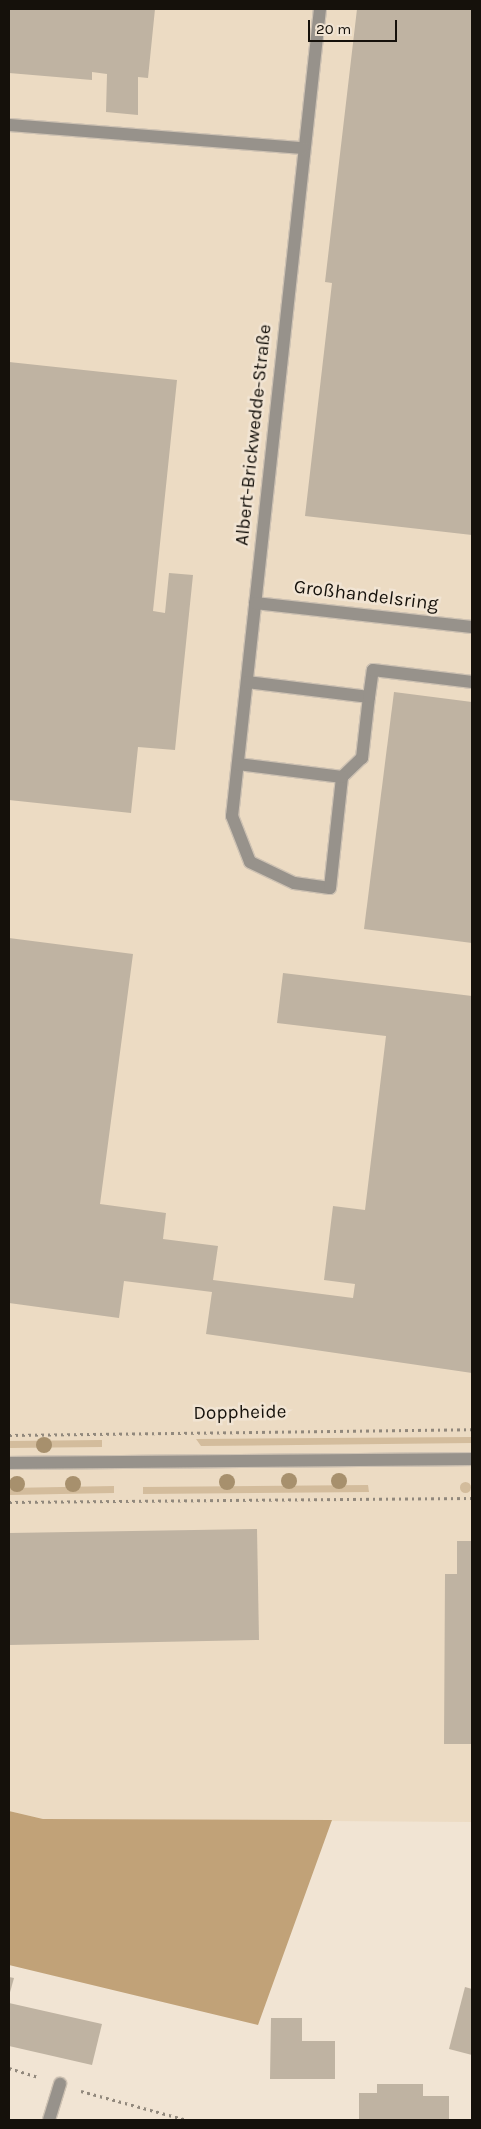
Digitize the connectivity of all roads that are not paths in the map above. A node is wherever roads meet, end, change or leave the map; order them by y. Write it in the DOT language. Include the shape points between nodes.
graph roads {
  1 [pos="320,9"];
  2 [pos="9,125"];
  3 [pos="303,148"];
  4 [pos="255,603"];
  5 [pos="472,627"];
  6 [pos="247,682"];
  7 [pos="472,682"];
  8 [pos="369,697"];
  9 [pos="238,764"];
  10 [pos="342,776"];
  11 [pos="472,1459"];
  12 [pos="9,1463"];
  13 [pos="60,2084"];
  14 [pos="49,2120"];
  1 -- 3 [label="street, Albert-Brickwedde-Straße"];
  2 -- 3 [label="street"];
  3 -- 4 [label="street, Albert-Brickwedde-Straße"];
  4 -- 5 [label="street, Großhandelsring"];
  4 -- 6 [label="street, Albert-Brickwedde-Straße"];
  6 -- 8 [label="street"];
  6 -- 9 [label="street, Albert-Brickwedde-Straße"];
  7 -- 8 [label="street" via="373,670"];
  8 -- 10 [label="street" via="362,758"];
  9 -- 10 [label="street"];
  9 -- 10 [label="street, Albert-Brickwedde-Straße" via="232,816 250,862 294,883 330,888"];
  11 -- 12 [label="street"];
  13 -- 14 [label="street"];
}
